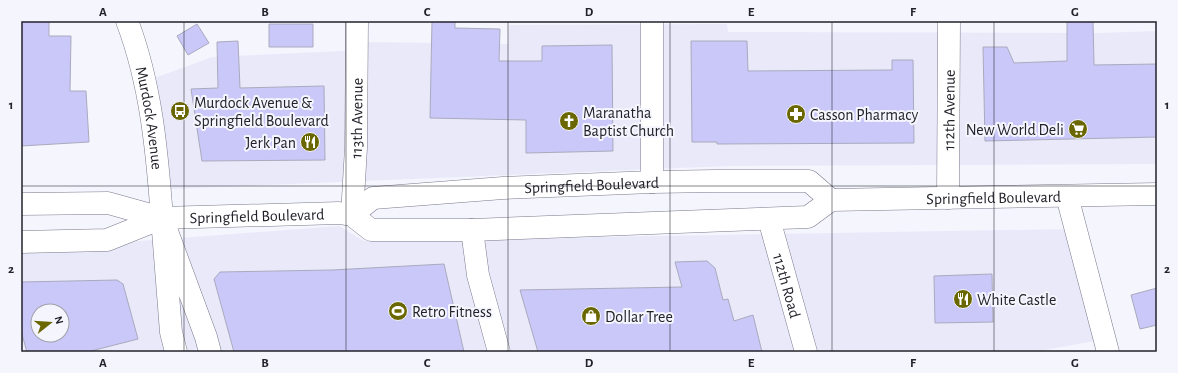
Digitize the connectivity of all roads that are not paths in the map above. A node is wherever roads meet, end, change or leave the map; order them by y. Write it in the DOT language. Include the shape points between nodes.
graph roads {
  1 [pos="127,21"];
  2 [pos="357,21"];
  3 [pos="652,21"];
  4 [pos="949,21"];
  5 [pos="652,182"];
  6 [pos="1157,194"];
  7 [pos="1067,196"];
  8 [pos="948,198"];
  9 [pos="831,200"];
  10 [pos="21,204"];
  11 [pos="352,215"];
  12 [pos="162,218"];
  13 [pos="770,219"];
  14 [pos="472,230"];
  15 [pos="21,242"];
  16 [pos="176,352"];
  17 [pos="210,352"];
  18 [pos="499,352"];
  19 [pos="806,352"];
  20 [pos="1108,352"];
  1 -- 12 [label="main road, Murdock Avenue" via="144,76 153,123"];
  2 -- 11 [label="main road, 113th Avenue" via="356,148"];
  3 -- 5 [label="main road"];
  4 -- 8 [label="main road, 112th Avenue"];
  5 -- 9 [label="main road, Springfield Boulevard" via="809,182"];
  5 -- 11 [label="main road, Springfield Boulevard" via="503,188 374,198"];
  6 -- 7 [label="main road, Springfield Boulevard"];
  7 -- 8 [label="main road, Springfield Boulevard"];
  7 -- 20 [label="main road"];
  8 -- 9 [label="main road, Springfield Boulevard"];
  9 -- 13 [label="main road" via="808,217"];
  10 -- 12 [label="main road, Springfield Boulevard" via="108,202"];
  11 -- 12 [label="main road, Springfield Boulevard" via="339,213"];
  11 -- 14 [label="main road" via="371,230"];
  12 -- 15 [label="main road, Springfield Boulevard" via="107,240"];
  12 -- 16 [label="main road, Murdock Avenue" via="171,332"];
  12 -- 17 [label="main road, Murdock Avenue"];
  13 -- 14 [label="main road"];
  13 -- 19 [label="main road, 112th Road"];
  14 -- 18 [label="main road" via="478,275"];
}
